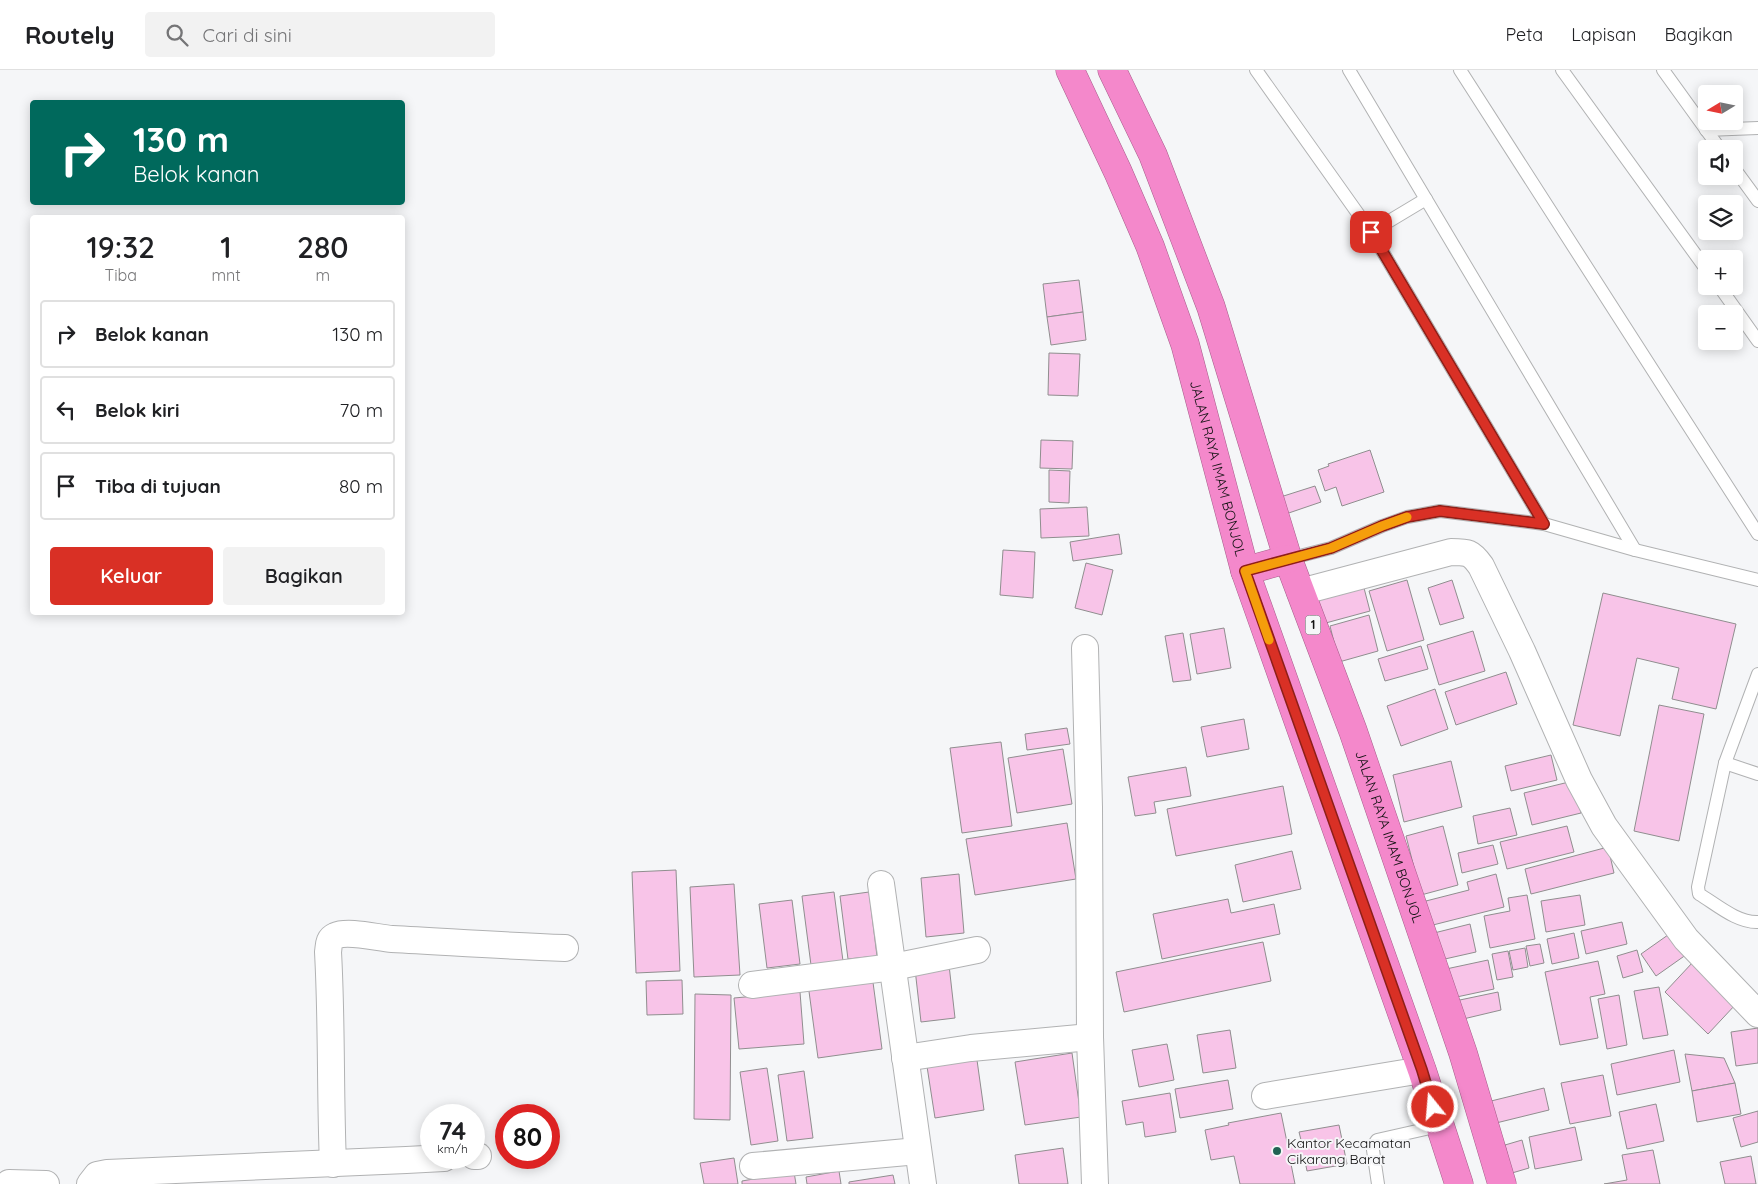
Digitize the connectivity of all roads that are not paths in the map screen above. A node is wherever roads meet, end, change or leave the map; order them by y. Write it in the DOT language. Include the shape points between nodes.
graph roads {
  1 [pos="1070,70"];
  2 [pos="1112,70"];
  3 [pos="1256,70"];
  4 [pos="1349,70"];
  5 [pos="1460,70"];
  6 [pos="1562,70"];
  7 [pos="1663,70"];
  8 [pos="1698,119"];
  9 [pos="1758,128"];
  10 [pos="1743,129"];
  11 [pos="1706,130"];
  12 [pos="1713,140"];
  13 [pos="1743,180"];
  14 [pos="1426,199"];
  15 [pos="1758,201"];
  16 [pos="1371,232"];
  17 [pos="1698,258"];
  18 [pos="1725,295"];
  19 [pos="1758,341"];
  20 [pos="1544,524"];
  21 [pos="1758,534"];
  22 [pos="1635,550"];
  23 [pos="1288,559"];
  24 [pos="1245,571"];
  25 [pos="1758,580"];
  26 [pos="1300,592"];
  27 [pos="1086,648"];
  28 [pos="1758,674"];
  29 [pos="1725,763"];
  30 [pos="1758,774"];
  31 [pos="881,884"];
  32 [pos="1758,922"];
  33 [pos="565,948"];
  34 [pos="978,950"];
  35 [pos="893,967"];
  36 [pos="752,985"];
  37 [pos="1758,1014"];
  38 [pos="1090,1037"];
  39 [pos="905,1058"];
  40 [pos="1422,1070"];
  41 [pos="1264,1096"];
  42 [pos="1439,1126"];
  43 [pos="918,1151"];
  44 [pos="420,1159"];
  45 [pos="333,1164"];
  46 [pos="753,1166"];
  47 [pos="187,1176"];
  48 [pos="9,1183"];
  49 [pos="46,1184"];
  50 [pos="90,1184"];
  51 [pos="923,1184"];
  52 [pos="1094,1184"];
  53 [pos="1378,1184"];
  54 [pos="1459,1184"];
  55 [pos="1502,1184"];
  1 -- 24 [label="highway, JALAN RAYA IMAM BONJOL" via="1150,246 1186,344"];
  2 -- 23 [label="highway, JALAN RAYA IMAM BONJOL / 1" via="1153,156 1211,307"];
  3 -- 16 [label="lane"];
  4 -- 14 [label="lane"];
  5 -- 21 [label="lane"];
  6 -- 17 [label="lane"];
  7 -- 8 [label="lane"];
  9 -- 10 [label="lane"];
  11 -- 12 [label="lane"];
  13 -- 15 [label="lane"];
  14 -- 16 [label="lane"];
  14 -- 22 [label="lane"];
  16 -- 20 [label="lane"];
  18 -- 19 [label="lane"];
  20 -- 22 [label="lane"];
  20 -- 23 [label="lane" via="1440,511 1407,517 1331,548"];
  22 -- 25 [label="lane"];
  23 -- 24 [label="highway"];
  23 -- 26 [label="highway, JALAN RAYA IMAM BONJOL / 1"];
  24 -- 40 [label="highway, JALAN RAYA IMAM BONJOL"];
  26 -- 37 [label="street" via="1451,552 1467,552 1474,556 1482,566 1579,780 1604,826 1686,939"];
  26 -- 55 [label="highway, JALAN RAYA IMAM BONJOL / 1" via="1353,731 1457,1035"];
  27 -- 38 [label="street"];
  28 -- 29 [label="lane"];
  29 -- 30 [label="lane"];
  29 -- 32 [label="lane" via="1698,879 1699,894 1747,922"];
  31 -- 35 [label="street"];
  33 -- 45 [label="street" via="360,935 332,938 328,952"];
  34 -- 35 [label="street"];
  35 -- 36 [label="street"];
  35 -- 39 [label="street"];
  38 -- 39 [label="street"];
  38 -- 52 [label="street"];
  39 -- 43 [label="street"];
  40 -- 41 [label="street"];
  40 -- 42 [label="highway, JALAN RAYA IMAM BONJOL"];
  42 -- 53 [label="lane" via="1377,1140 1373,1150"];
  42 -- 54 [label="highway, JALAN RAYA IMAM BONJOL"];
  43 -- 46 [label="street"];
  43 -- 51 [label="street"];
  44 -- 45 [label="street"];
  45 -- 47 [label="street"];
  47 -- 50 [label="street" via="107,1173 97,1175"];
  48 -- 49 [label="street"];
}
